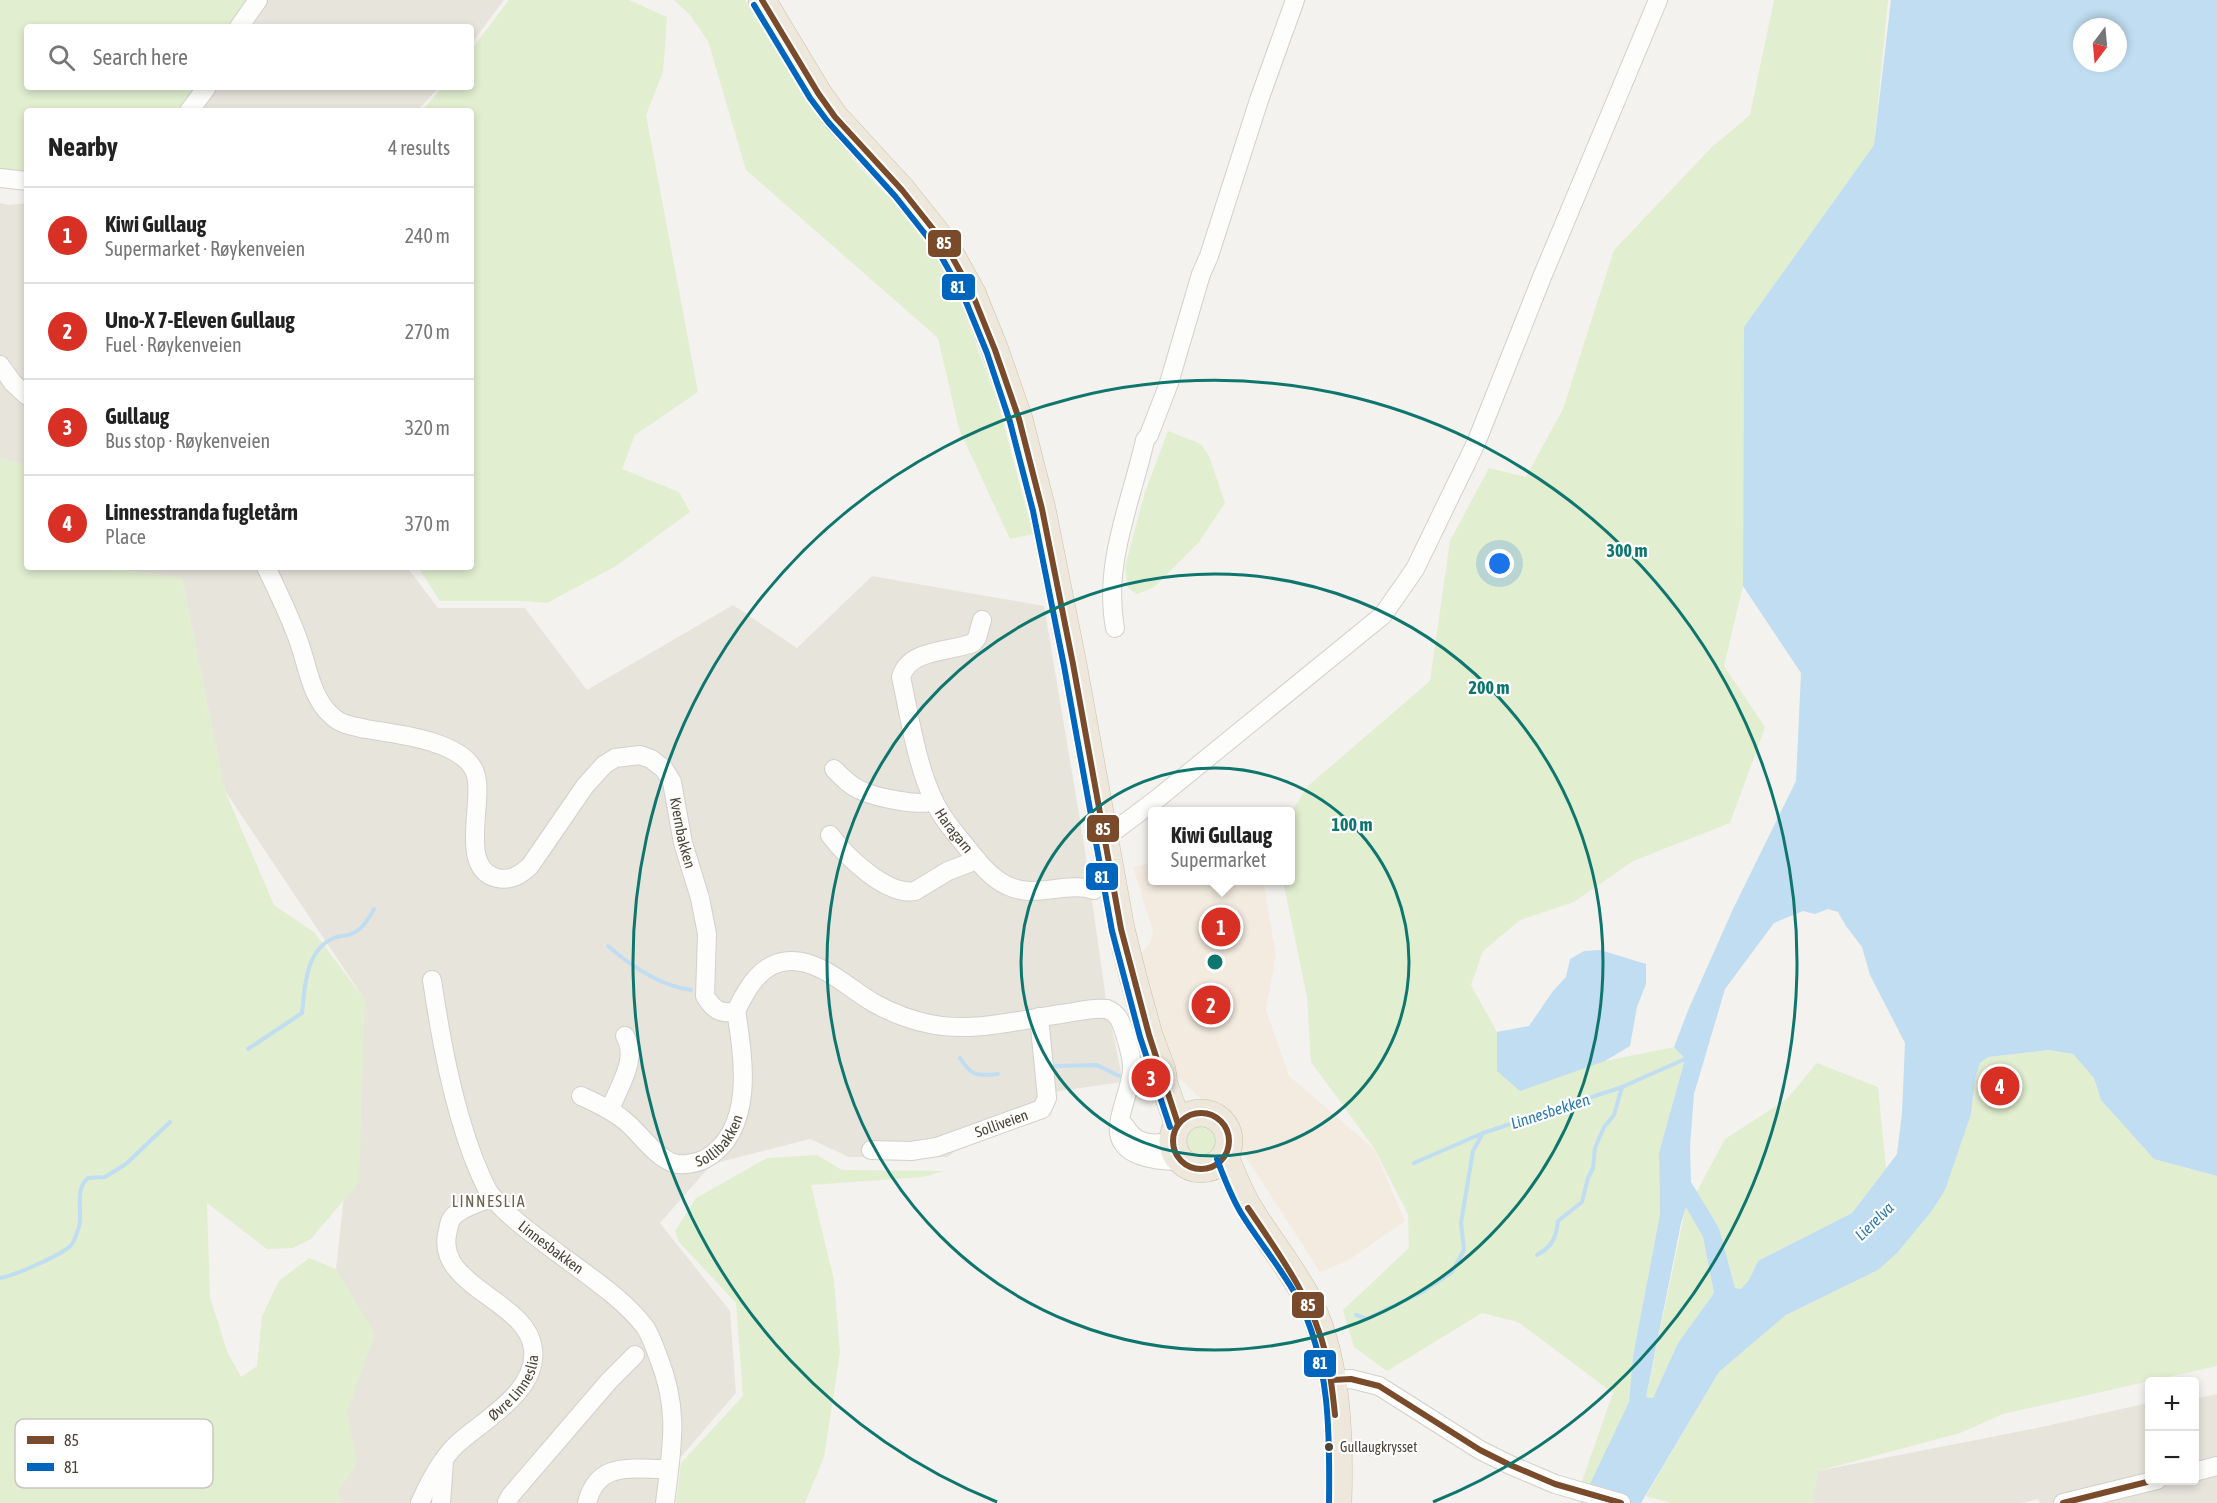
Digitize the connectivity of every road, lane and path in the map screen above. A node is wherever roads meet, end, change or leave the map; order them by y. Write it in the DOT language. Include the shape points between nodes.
graph roads {
  1 [pos="258,0"];
  2 [pos="762,0"];
  3 [pos="1294,0"];
  4 [pos="1658,0"];
  5 [pos="242,24"];
  6 [pos="205,90"];
  7 [pos="191,108"];
  8 [pos="0,178"];
  9 [pos="24,181"];
  10 [pos="0,365"];
  11 [pos="24,393"];
  12 [pos="267,570"];
  13 [pos="982,620"];
  14 [pos="1115,628"];
  15 [pos="834,769"];
  16 [pos="934,801"];
  17 [pos="830,835"];
  18 [pos="1105,838"];
  19 [pos="977,860"];
  20 [pos="1094,890"];
  21 [pos="432,980"];
  22 [pos="736,1011"];
  23 [pos="1039,1017"];
  24 [pos="625,1036"];
  25 [pos="581,1096"];
  26 [pos="610,1110"];
  27 [pos="1193,1144"];
  28 [pos="871,1150"];
  29 [pos="493,1197"];
  30 [pos="635,1355"];
  31 [pos="1332,1380"];
  32 [pos="1335,1415"];
  33 [pos="444,1460"];
  34 [pos="2217,1466"];
  35 [pos="669,1469"];
  36 [pos="2199,1471"];
  37 [pos="2145,1483"];
  38 [pos="507,1502"];
  39 [pos="420,1503"];
  40 [pos="441,1503"];
  41 [pos="587,1503"];
  42 [pos="665,1503"];
  43 [pos="1322,1503"];
  44 [pos="1338,1503"];
  45 [pos="1622,1503"];
  46 [pos="2063,1503"];
  1 -- 5 [label="street"];
  2 -- 18 [label="highway" via="835,117 945,244 981,315 1019,419 1038,490"];
  3 -- 14 [label="street" via="1201,274 1169,383 1145,440 1115,548"];
  4 -- 18 [label="street" via="1476,443 1415,569 1383,615"];
  6 -- 7 [label="street"];
  8 -- 9 [label="street"];
  10 -- 11 [label="street"];
  12 -- 22 [label="street, Kvernbakken" via="289,615 314,690 334,719 446,747 466,759 477,781 478,863 491,876 519,876 530,866 585,786 615,758 640,755 664,769 672,782 707,934 705,996 719,1012"];
  13 -- 16 [label="street, Haragarn" via="973,643 916,658 906,665 901,677 924,776"];
  15 -- 16 [label="street" via="860,790 921,804"];
  16 -- 19 [label="street, Haragarn"];
  17 -- 19 [label="street" via="863,871 909,892"];
  18 -- 27 [label="highway" via="1132,977 1149,1035"];
  19 -- 20 [label="street, Haragarn" via="1008,887 1023,891 1077,887"];
  21 -- 29 [label="street, Linnesbakken" via="455,1102 477,1166"];
  22 -- 23 [label="street" via="757,976 766,968 787,961 810,963 881,1007 926,1023 966,1027"];
  22 -- 26 [label="street, Sollibakken" via="744,1069 742,1096 730,1132 711,1155 701,1161 674,1163"];
  23 -- 27 [label="street" via="1101,1008 1117,1015 1132,1061 1122,1117 1127,1130 1135,1139 1149,1144"];
  23 -- 28 [label="street, Solliveien" via="1047,1098 1042,1109 930,1149"];
  24 -- 26 [label="street" via="631,1052"];
  25 -- 26 [label="street, Sollibakken"];
  27 -- 31 [label="highway" via="1248,1208 1306,1296 1322,1336"];
  29 -- 33 [label="street, Øvre Linneslia" via="455,1215 446,1236 447,1251 460,1273 526,1329 533,1346 533,1362 519,1390"];
  29 -- 35 [label="street, Linnesbakken" via="644,1325 671,1394"];
  30 -- 38 [label="street"];
  31 -- 32 [label="highway"];
  31 -- 45 [label="street" via="1351,1379 1379,1386 1492,1456 1533,1475"];
  32 -- 43 [label="highway"];
  32 -- 44 [label="highway"];
  33 -- 39 [label="street, Øvre Linneslia"];
  33 -- 40 [label="street"];
  34 -- 36 [label="street"];
  35 -- 41 [label="street" via="625,1467 610,1472 591,1490"];
  35 -- 42 [label="street, Linnesbakken"];
  37 -- 46 [label="street"];
}
